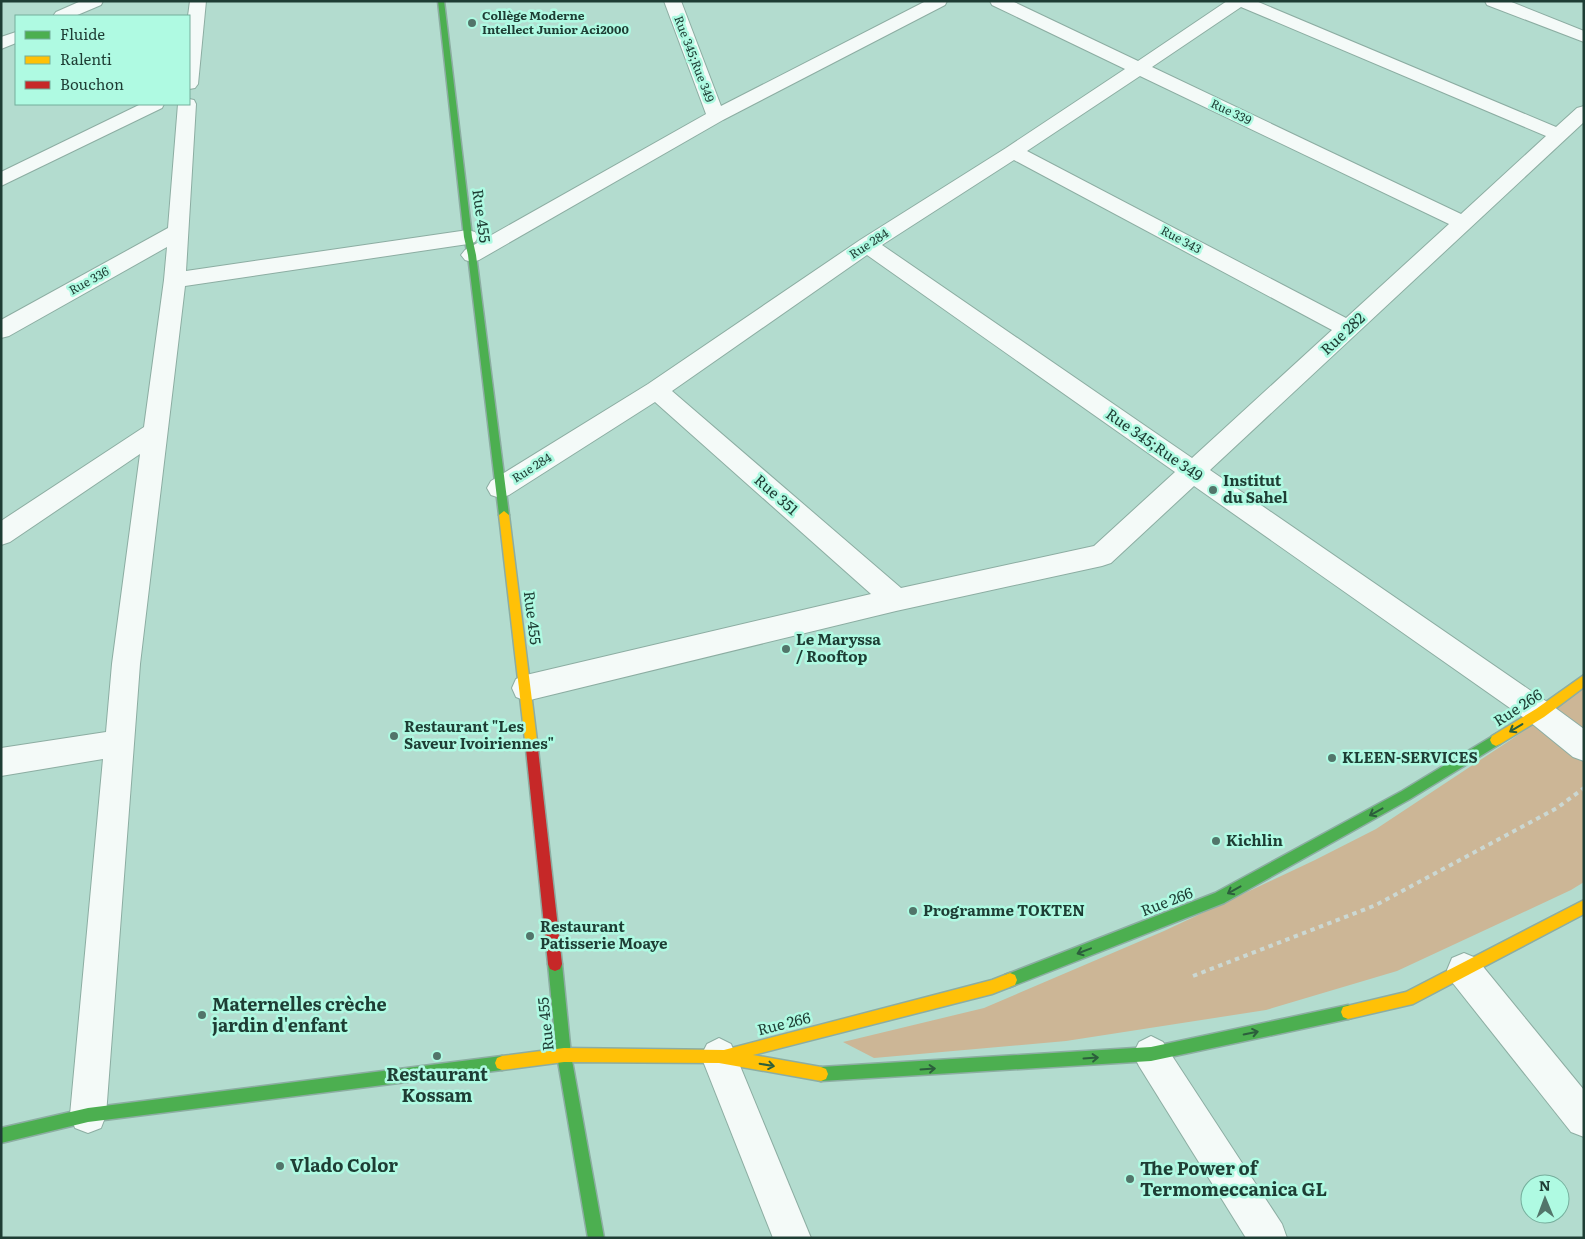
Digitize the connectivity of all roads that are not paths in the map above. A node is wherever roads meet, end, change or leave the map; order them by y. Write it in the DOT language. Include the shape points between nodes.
graph roads {
  1 [pos="96,1"];
  2 [pos="198,1"];
  3 [pos="441,1"];
  4 [pos="672,1"];
  5 [pos="939,1"];
  6 [pos="998,1"];
  7 [pos="1240,1"];
  8 [pos="1494,1"];
  9 [pos="64,15"];
  10 [pos="15,37"];
  11 [pos="1584,37"];
  12 [pos="1,44"];
  13 [pos="1139,68"];
  14 [pos="190,75"];
  15 [pos="153,105"];
  16 [pos="187,105"];
  17 [pos="1584,112"];
  18 [pos="716,116"];
  19 [pos="1559,135"];
  20 [pos="1013,152"];
  21 [pos="1,180"];
  22 [pos="1463,223"];
  23 [pos="177,232"];
  24 [pos="867,245"];
  25 [pos="470,246"];
  26 [pos="174,280"];
  27 [pos="1348,329"];
  28 [pos="1,330"];
  29 [pos="656,390"];
  30 [pos="157,431"];
  31 [pos="1193,471"];
  32 [pos="500,488"];
  33 [pos="1,535"];
  34 [pos="896,600"];
  35 [pos="1584,680"];
  36 [pos="526,688"];
  37 [pos="1540,713"];
  38 [pos="120,742"];
  39 [pos="1584,747"];
  40 [pos="1,762"];
  41 [pos="1584,907"];
  42 [pos="1464,970"];
  43 [pos="1151,1054"];
  44 [pos="564,1055"];
  45 [pos="719,1056"];
  46 [pos="88,1115"];
  47 [pos="1584,1119"];
  48 [pos="1,1136"];
  49 [pos="596,1238"];
  50 [pos="792,1238"];
  51 [pos="1268,1238"];
  1 -- 9 [label="street"];
  2 -- 14 [label="street"];
  3 -- 25 [label="street, Rue 455"];
  4 -- 18 [label="street, Rue 345;Rue 349"];
  5 -- 18 [label="street"];
  6 -- 13 [label="street, Rue 339"];
  7 -- 13 [label="street, Rue 284"];
  7 -- 19 [label="street"];
  8 -- 11 [label="street"];
  10 -- 12 [label="street"];
  13 -- 20 [label="street, Rue 284"];
  13 -- 22 [label="street, Rue 339"];
  15 -- 21 [label="street"];
  16 -- 23 [label="street"];
  17 -- 19 [label="street, Rue 282"];
  18 -- 25 [label="street"];
  19 -- 22 [label="street, Rue 282"];
  20 -- 24 [label="street, Rue 284"];
  20 -- 27 [label="street, Rue 343"];
  22 -- 27 [label="street, Rue 282"];
  23 -- 26 [label="street"];
  23 -- 28 [label="street, Rue 336"];
  24 -- 29 [label="street, Rue 284"];
  24 -- 31 [label="street, Rue 345;Rue 349"];
  25 -- 26 [label="street"];
  25 -- 32 [label="street, Rue 455"];
  26 -- 30 [label="street"];
  27 -- 31 [label="street, Rue 282"];
  29 -- 32 [label="street, Rue 284"];
  29 -- 34 [label="street, Rue 351"];
  30 -- 33 [label="street"];
  30 -- 38 [label="street" via="126,664"];
  31 -- 34 [label="street, Rue 282" via="1102,555"];
  31 -- 37 [label="street, Rue 345;Rue 349"];
  32 -- 36 [label="street, Rue 455"];
  34 -- 36 [label="street"];
  35 -- 37 [label="street, Rue 266"];
  36 -- 44 [label="street, Rue 455"];
  37 -- 39 [label="street, Rue 345;Rue 349"];
  37 -- 45 [label="street, Rue 266, one-way" via="1406,795 1219,898 992,987"];
  38 -- 40 [label="street"];
  38 -- 46 [label="street"];
  41 -- 42 [label="street, Rue 266"];
  43 -- 42 [label="street, Rue 266, one-way" via="1408,999"];
  42 -- 47 [label="street"];
  45 -- 43 [label="street, Rue 266, one-way" via="827,1075"];
  43 -- 51 [label="street"];
  44 -- 45 [label="street, Rue 266"];
  44 -- 46 [label="street, Rue 266"];
  44 -- 49 [label="street, Rue 455"];
  45 -- 50 [label="street"];
  46 -- 48 [label="street, Rue 266"];
}
